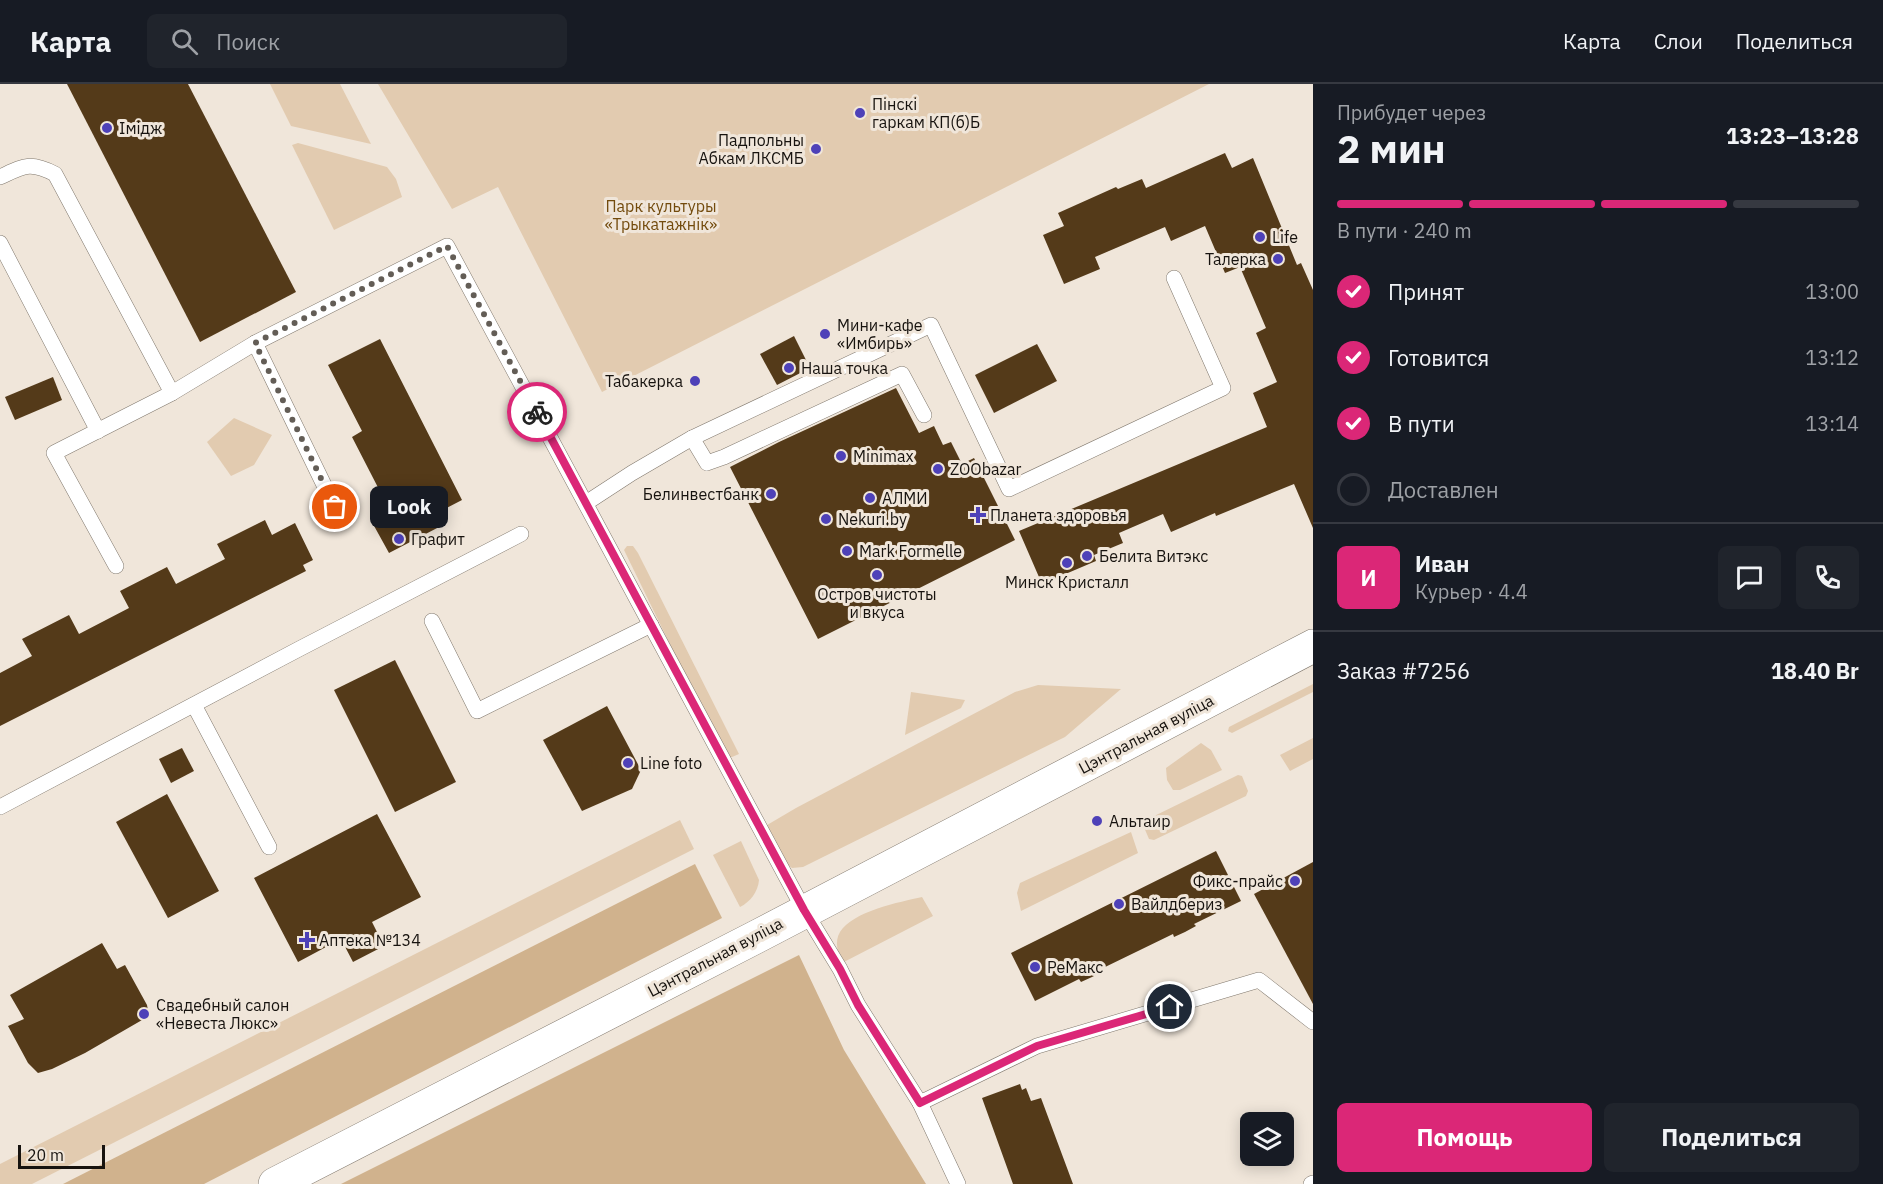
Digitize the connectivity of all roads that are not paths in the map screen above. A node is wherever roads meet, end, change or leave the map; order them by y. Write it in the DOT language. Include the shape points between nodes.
graph roads {
  1 [pos="0,177"];
  2 [pos="0,243"];
  3 [pos="1174,278"];
  4 [pos="255,343"];
  5 [pos="172,393"];
  6 [pos="924,415"];
  7 [pos="98,431"];
  8 [pos="692,438"];
  9 [pos="585,503"];
  10 [pos="342,522"];
  11 [pos="521,534"];
  12 [pos="116,566"];
  13 [pos="432,621"];
  14 [pos="651,625"];
  15 [pos="1313,646"];
  16 [pos="194,705"];
  17 [pos="0,807"];
  18 [pos="269,847"];
  19 [pos="804,910"];
  20 [pos="1313,1022"];
  21 [pos="920,1103"];
  22 [pos="275,1184"];
  23 [pos="958,1184"];
  1 -- 5 [label="lane" via="23,167 39,166 55,174"];
  2 -- 7 [label="lane"];
  3 -- 8 [label="lane" via="1223,388 1009,489 931,325"];
  4 -- 5 [label="lane"];
  4 -- 9 [label="lane" via="447,246"];
  4 -- 10 [label="lane"];
  5 -- 7 [label="lane"];
  6 -- 8 [label="lane" via="902,374 707,463"];
  7 -- 12 [label="lane" via="54,453"];
  8 -- 9 [label="lane"];
  9 -- 14 [label="lane"];
  11 -- 16 [label="lane"];
  13 -- 14 [label="lane" via="477,711"];
  14 -- 19 [label="lane"];
  15 -- 19 [label="main road, Цэнтральная вуліца"];
  16 -- 17 [label="lane"];
  16 -- 18 [label="lane"];
  19 -- 21 [label="lane"];
  19 -- 22 [label="main road, Цэнтральная вуліца"];
  20 -- 21 [label="lane" via="1259,980 1037,1046"];
  21 -- 23 [label="lane"];
}
